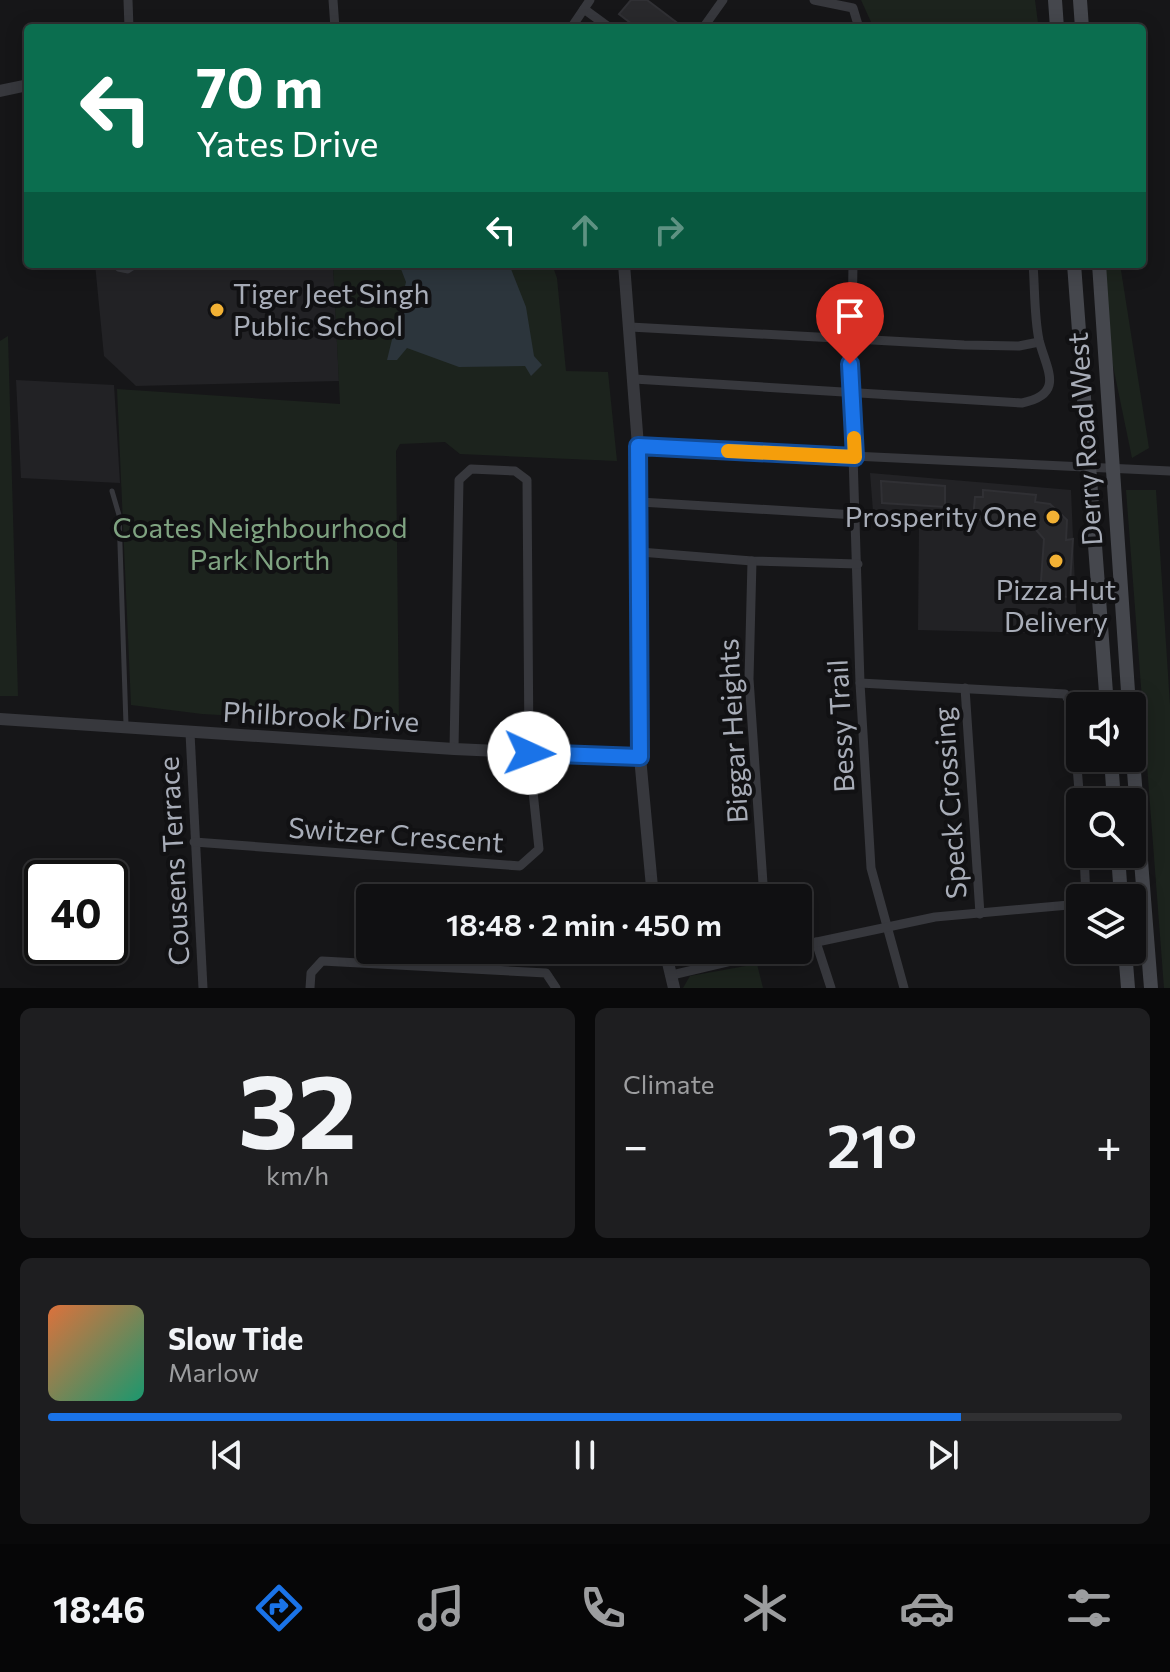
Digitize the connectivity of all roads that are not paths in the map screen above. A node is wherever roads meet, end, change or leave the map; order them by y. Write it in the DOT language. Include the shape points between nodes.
graph roads {
  1 [pos="128,0"];
  2 [pos="333,0"];
  3 [pos="590,0"];
  4 [pos="723,0"];
  5 [pos="814,0"];
  6 [pos="1055,0"];
  7 [pos="1080,0"];
  8 [pos="584,9"];
  9 [pos="129,24"];
  10 [pos="335,24"];
  11 [pos="574,24"];
  12 [pos="605,24"];
  13 [pos="706,24"];
  14 [pos="858,24"];
  15 [pos="1057,24"];
  16 [pos="1082,24"];
  17 [pos="24,86"];
  18 [pos="0,91"];
  19 [pos="624,268"];
  20 [pos="853,268"];
  21 [pos="1033,268"];
  22 [pos="1074,268"];
  23 [pos="1099,268"];
  24 [pos="630,327"];
  25 [pos="850,337"];
  26 [pos="1039,342"];
  27 [pos="634,379"];
  28 [pos="851,390"];
  29 [pos="638,446"];
  30 [pos="855,457"];
  31 [pos="1089,469"];
  32 [pos="1113,470"];
  33 [pos="1170,471"];
  34 [pos="112,491"];
  35 [pos="640,502"];
  36 [pos="856,515"];
  37 [pos="935,519"];
  38 [pos="640,552"];
  39 [pos="752,561"];
  40 [pos="858,564"];
  41 [pos="860,683"];
  42 [pos="965,688"];
  43 [pos="1106,692"];
  44 [pos="1128,692"];
  45 [pos="0,719"];
  46 [pos="126,726"];
  47 [pos="190,733"];
  48 [pos="454,749"];
  49 [pos="529,753"];
  50 [pos="640,757"];
  51 [pos="1134,772"];
  52 [pos="1079,788"];
  53 [pos="194,842"];
  54 [pos="652,884"];
  55 [pos="763,884"];
  56 [pos="1066,905"];
  57 [pos="980,914"];
  58 [pos="885,925"];
  59 [pos="816,942"];
  60 [pos="812,943"];
  61 [pos="731,964"];
  62 [pos="1126,964"];
  63 [pos="673,981"];
  64 [pos="203,988"];
  65 [pos="310,988"];
  66 [pos="556,988"];
  67 [pos="831,988"];
  68 [pos="904,988"];
  69 [pos="1128,988"];
  70 [pos="1151,988"];
  1 -- 9 [label="street"];
  2 -- 10 [label="street"];
  3 -- 8 [label="street"];
  4 -- 13 [label="street"];
  5 -- 14 [label="street" via="853,8"];
  6 -- 15 [label="main road"];
  7 -- 16 [label="main road"];
  8 -- 11 [label="street"];
  8 -- 12 [label="street"];
  17 -- 18 [label="street"];
  19 -- 24 [label="street"];
  20 -- 25 [label="street, Bessy Trail"];
  21 -- 26 [label="street"];
  22 -- 31 [label="main road, Derry Road West"];
  23 -- 32 [label="main road, Derry Road West"];
  24 -- 25 [label="street"];
  24 -- 27 [label="street"];
  25 -- 26 [label="street" via="964,345"];
  25 -- 28 [label="street, Bessy Trail"];
  26 -- 28 [label="street" via="1051,378 1039,399 1022,403"];
  27 -- 28 [label="street"];
  27 -- 29 [label="street"];
  28 -- 30 [label="street, Bessy Trail"];
  29 -- 30 [label="street"];
  29 -- 35 [label="street"];
  30 -- 31 [label="street"];
  30 -- 36 [label="street, Bessy Trail"];
  31 -- 32 [label="street"];
  31 -- 43 [label="main road, Derry Road West"];
  32 -- 33 [label="street"];
  32 -- 44 [label="main road, Derry Road West"];
  34 -- 46 [label="lane" via="119,515"];
  35 -- 36 [label="street"];
  35 -- 38 [label="street"];
  36 -- 37 [label="lane"];
  36 -- 40 [label="street, Bessy Trail"];
  38 -- 39 [label="street"];
  38 -- 50 [label="street"];
  39 -- 40 [label="street"];
  39 -- 55 [label="street, Biggar Heights" via="749,679"];
  40 -- 41 [label="street, Bessy Trail"];
  41 -- 42 [label="street"];
  41 -- 58 [label="street, Bessy Trail" via="871,868"];
  42 -- 52 [label="street" via="1065,694 1072,706"];
  42 -- 57 [label="street, Speck Crossing"];
  45 -- 46 [label="street, Philbrook Drive"];
  46 -- 47 [label="street, Philbrook Drive"];
  47 -- 48 [label="street, Philbrook Drive"];
  47 -- 53 [label="street, Cousens Terrace"];
  48 -- 49 [label="street, Philbrook Drive"];
  48 -- 49 [label="street" via="459,480 471,469 515,471 527,480"];
  49 -- 50 [label="street, Philbrook Drive"];
  49 -- 53 [label="street, Switzer Crescent" via="539,849 520,866"];
  50 -- 54 [label="street"];
  51 -- 70 [label="main road"];
  53 -- 64 [label="street, Cousens Terrace"];
  56 -- 57 [label="street"];
  57 -- 58 [label="street"];
  58 -- 59 [label="street"];
  58 -- 68 [label="street, Bessy Trail"];
  59 -- 60 [label="street"];
  59 -- 67 [label="street"];
  61 -- 63 [label="street"];
  62 -- 69 [label="main road"];
  65 -- 66 [label="street" via="311,973 322,961 546,973"];
}
